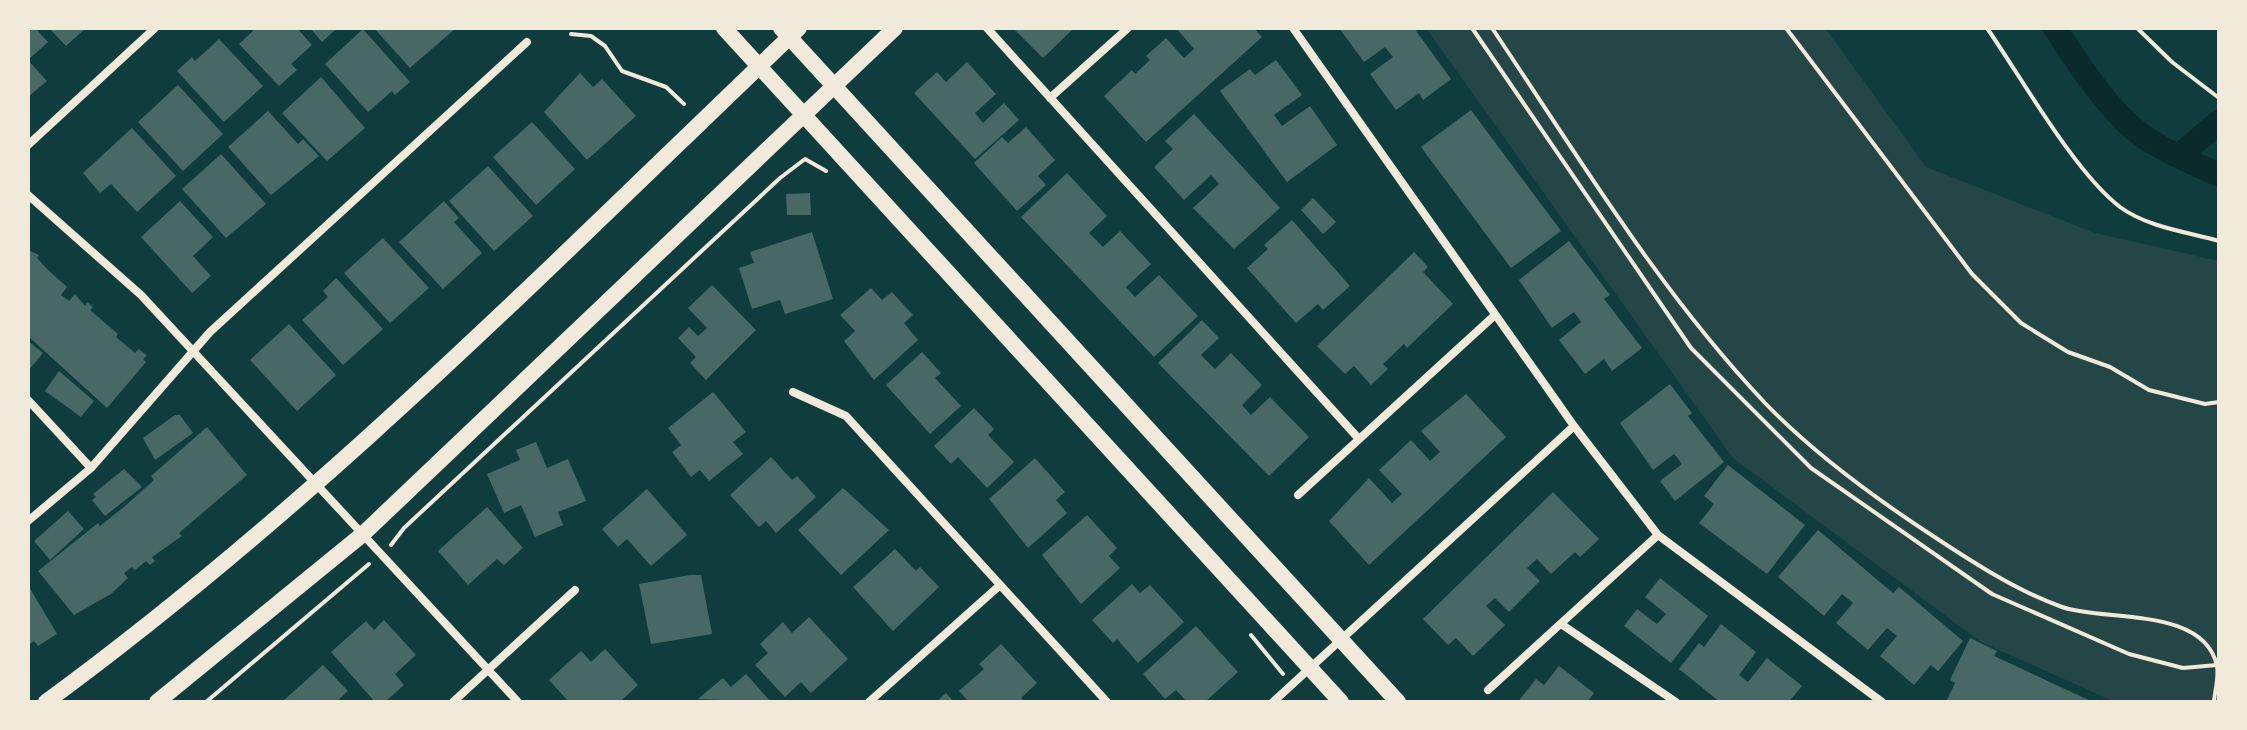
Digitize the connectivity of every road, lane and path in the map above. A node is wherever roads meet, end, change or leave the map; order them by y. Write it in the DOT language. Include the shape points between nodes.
graph roads {
  1 [pos="155,28"];
  2 [pos="724,28"];
  3 [pos="895,28"];
  4 [pos="987,28"];
  5 [pos="1128,28"];
  6 [pos="1293,28"];
  7 [pos="1472,28"];
  8 [pos="1492,28"];
  9 [pos="1786,28"];
  10 [pos="1987,28"];
  11 [pos="2137,28"];
  12 [pos="790,31"];
  13 [pos="571,34"];
  14 [pos="527,42"];
  15 [pos="759,67"];
  16 [pos="836,86"];
  17 [pos="1050,98"];
  18 [pos="2219,98"];
  19 [pos="684,104"];
  20 [pos="805,116"];
  21 [pos="28,145"];
  22 [pos="805,159"];
  23 [pos="28,195"];
  24 [pos="2219,241"];
  25 [pos="1495,315"];
  26 [pos="194,352"];
  27 [pos="793,392"];
  28 [pos="28,400"];
  29 [pos="2219,402"];
  30 [pos="1574,426"];
  31 [pos="1359,439"];
  32 [pos="91,468"];
  33 [pos="317,484"];
  34 [pos="1298,495"];
  35 [pos="28,521"];
  36 [pos="363,534"];
  37 [pos="1658,535"];
  38 [pos="400,536"];
  39 [pos="358,575"];
  40 [pos="999,586"];
  41 [pos="575,590"];
  42 [pos="1561,624"];
  43 [pos="1340,640"];
  44 [pos="2218,665"];
  45 [pos="1310,668"];
  46 [pos="489,669"];
  47 [pos="1488,690"];
  48 [pos="46,702"];
  49 [pos="157,702"];
  50 [pos="206,702"];
  51 [pos="453,702"];
  52 [pos="518,702"];
  53 [pos="869,702"];
  54 [pos="1107,702"];
  55 [pos="1273,702"];
  56 [pos="1341,702"];
  57 [pos="1398,702"];
  58 [pos="1676,702"];
  59 [pos="1882,702"];
  60 [pos="2214,702"];
  1 -- 21 [label="street"];
  2 -- 15 [label="main road"];
  3 -- 16 [label="main road"];
  4 -- 17 [label="street"];
  5 -- 17 [label="street"];
  6 -- 25 [label="street"];
  7 -- 44 [label="path" via="1691,348 1811,468 1992,594 2129,654 2183,668"];
  8 -- 44 [label="path" via="1652,265 1766,404 1809,444 1910,521 2003,578 2081,614 2166,621 2200,641"];
  9 -- 29 [label="path" via="1972,274 2021,323 2149,390 2205,404"];
  10 -- 24 [label="path" via="2096,185 2121,208 2152,223"];
  11 -- 18 [label="path"];
  12 -- 15 [label="main road"];
  12 -- 16 [label="main road"];
  13 -- 19 [label="path" via="591,36 622,71 666,87"];
  14 -- 26 [label="street"];
  15 -- 20 [label="main road"];
  15 -- 33 [label="main road"];
  16 -- 20 [label="main road"];
  16 -- 43 [label="main road"];
  17 -- 31 [label="street"];
  20 -- 36 [label="main road"];
  20 -- 45 [label="main road"];
  22 -- 38 [label="path"];
  23 -- 26 [label="street" via="141,295"];
  25 -- 30 [label="street"];
  25 -- 31 [label="street"];
  26 -- 32 [label="street"];
  26 -- 33 [label="street"];
  27 -- 40 [label="street" via="846,416"];
  28 -- 32 [label="street"];
  30 -- 37 [label="street"];
  30 -- 43 [label="street"];
  31 -- 34 [label="street"];
  32 -- 35 [label="street"];
  33 -- 36 [label="street"];
  33 -- 48 [label="main road" via="152,624"];
  36 -- 46 [label="street"];
  36 -- 49 [label="main road"];
  37 -- 42 [label="street"];
  37 -- 59 [label="street"];
  39 -- 50 [label="path"];
  40 -- 53 [label="street"];
  40 -- 54 [label="street"];
  41 -- 46 [label="street"];
  42 -- 47 [label="street"];
  42 -- 58 [label="street"];
  43 -- 45 [label="street"];
  43 -- 57 [label="main road"];
  44 -- 60 [label="path"];
  45 -- 55 [label="street"];
  45 -- 56 [label="main road"];
  46 -- 51 [label="street"];
  46 -- 52 [label="street"];
}
